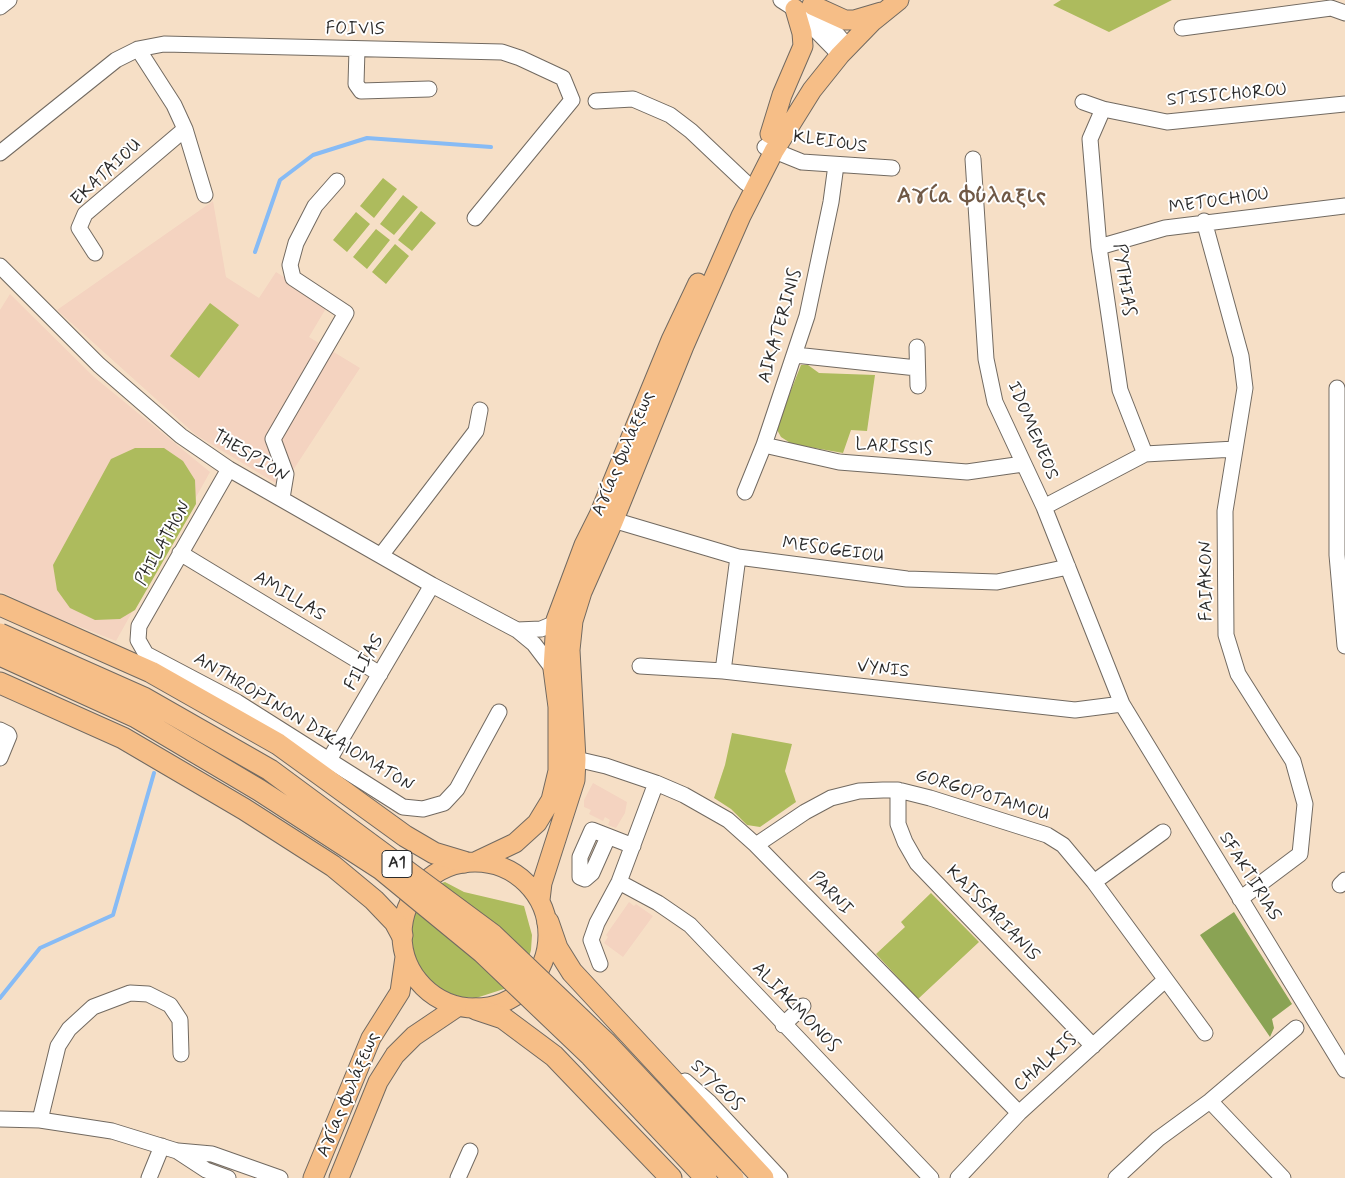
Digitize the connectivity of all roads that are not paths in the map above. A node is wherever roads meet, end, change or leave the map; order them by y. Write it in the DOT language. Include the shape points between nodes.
graph roads {
  1 [pos="8,0"];
  2 [pos="798,4"];
  3 [pos="0,7"];
  4 [pos="888,9"];
  5 [pos="1345,13"];
  6 [pos="1182,28"];
  7 [pos="840,47"];
  8 [pos="138,49"];
  9 [pos="357,49"];
  10 [pos="429,89"];
  11 [pos="596,101"];
  12 [pos="1083,102"];
  13 [pos="1345,104"];
  14 [pos="1103,109"];
  15 [pos="185,129"];
  16 [pos="770,144"];
  17 [pos="0,153"];
  18 [pos="973,158"];
  19 [pos="836,165"];
  20 [pos="892,168"];
  21 [pos="337,181"];
  22 [pos="746,183"];
  23 [pos="205,196"];
  24 [pos="1345,206"];
  25 [pos="475,218"];
  26 [pos="1204,221"];
  27 [pos="1099,247"];
  28 [pos="94,252"];
  29 [pos="0,266"];
  30 [pos="917,347"];
  31 [pos="795,354"];
  32 [pos="917,368"];
  33 [pos="918,386"];
  34 [pos="1338,388"];
  35 [pos="480,410"];
  36 [pos="764,445"];
  37 [pos="1235,449"];
  38 [pos="1144,454"];
  39 [pos="1023,464"];
  40 [pos="229,468"];
  41 [pos="745,492"];
  42 [pos="282,498"];
  43 [pos="1044,507"];
  44 [pos="606,519"];
  45 [pos="180,553"];
  46 [pos="382,554"];
  47 [pos="738,557"];
  48 [pos="1341,557"];
  49 [pos="1068,567"];
  50 [pos="432,585"];
  51 [pos="0,605"];
  52 [pos="556,620"];
  53 [pos="517,630"];
  54 [pos="0,634"];
  55 [pos="138,640"];
  56 [pos="1345,646"];
  57 [pos="0,655"];
  58 [pos="640,666"];
  59 [pos="554,669"];
  60 [pos="724,671"];
  61 [pos="380,674"];
  62 [pos="0,683"];
  63 [pos="1122,704"];
  64 [pos="499,712"];
  65 [pos="0,730"];
  66 [pos="0,758"];
  67 [pos="576,759"];
  68 [pos="329,760"];
  69 [pos="656,783"];
  70 [pos="898,790"];
  71 [pos="1163,832"];
  72 [pos="608,837"];
  73 [pos="756,845"];
  74 [pos="633,846"];
  75 [pos="471,862"];
  76 [pos="619,882"];
  77 [pos="1094,882"];
  78 [pos="1240,899"];
  79 [pos="540,900"];
  80 [pos="548,922"];
  81 [pos="402,935"];
  82 [pos="405,956"];
  83 [pos="600,964"];
  84 [pos="1165,980"];
  85 [pos="802,1006"];
  86 [pos="466,1008"];
  87 [pos="783,1025"];
  88 [pos="622,1026"];
  89 [pos="1296,1028"];
  90 [pos="1205,1034"];
  91 [pos="1093,1046"];
  92 [pos="1339,1046"];
  93 [pos="181,1054"];
  94 [pos="1345,1070"];
  95 [pos="1210,1101"];
  96 [pos="1018,1113"];
  97 [pos="0,1119"];
  98 [pos="40,1120"];
  99 [pos="162,1146"];
  100 [pos="177,1151"];
  101 [pos="470,1151"];
  102 [pos="1122,1176"];
  103 [pos="313,1177"];
  104 [pos="149,1178"];
  105 [pos="228,1178"];
  106 [pos="280,1178"];
  107 [pos="340,1178"];
  108 [pos="458,1178"];
  109 [pos="671,1178"];
  110 [pos="706,1178"];
  111 [pos="733,1178"];
  112 [pos="763,1178"];
  113 [pos="780,1178"];
  114 [pos="931,1178"];
  115 [pos="958,1178"];
  116 [pos="1283,1178"];
  1 -- 3 [label="street"];
  2 -- 4 [label="main road" via="845,20"];
  2 -- 7 [label="street"];
  2 -- 16 [label="main road" via="803,46 780,100"];
  4 -- 7 [label="main road"];
  5 -- 6 [label="street" via="1331,8"];
  7 -- 16 [label="main road, Αγίας Φυλάξεως" via="804,81"];
  8 -- 9 [label="street, FOIVIS" via="164,44"];
  8 -- 15 [label="street" via="174,105"];
  8 -- 17 [label="street, FOIVIS" via="116,60"];
  9 -- 10 [label="street" via="356,84 361,91"];
  9 -- 25 [label="street, FOIVIS" via="502,52 563,78 572,100"];
  11 -- 22 [label="street" via="633,99 670,115"];
  12 -- 14 [label="street, STISICHOROU"];
  13 -- 14 [label="street, STISICHOROU" via="1167,122"];
  14 -- 27 [label="street, PYTHIAS" via="1090,138"];
  15 -- 23 [label="street"];
  15 -- 28 [label="street, EKATAIOU" via="85,214 79,228"];
  16 -- 19 [label="street, KLEIOUS" via="802,162"];
  16 -- 22 [label="main road, Αγίας Φυλάξεως"];
  16 -- 44 [label="main road, Αγίας Φυλάξεως"];
  18 -- 39 [label="street, IDOMENEOS" via="986,359 995,402"];
  19 -- 20 [label="street, KLEIOUS"];
  19 -- 31 [label="street, AIKATERINIS" via="807,316"];
  21 -- 42 [label="street" via="315,206 296,243 290,265 293,278 346,313 273,438 286,474"];
  22 -- 44 [label="main road, Αγίας Φυλάξεως" via="671,340"];
  24 -- 26 [label="street, METOCHIOU"];
  26 -- 27 [label="street, METOCHIOU" via="1165,228"];
  26 -- 37 [label="street, FAIAKON" via="1241,356 1245,388"];
  27 -- 38 [label="street, PYTHIAS" via="1120,390"];
  29 -- 40 [label="street, THESPION" via="99,365 181,436"];
  30 -- 32 [label="street"];
  31 -- 32 [label="street"];
  31 -- 36 [label="street, AIKATERINIS"];
  32 -- 33 [label="street"];
  34 -- 48 [label="street"];
  35 -- 46 [label="street" via="476,431"];
  36 -- 39 [label="street, LARISSIS" via="839,462 967,472"];
  36 -- 41 [label="street, AIKATERINIS"];
  37 -- 38 [label="street"];
  37 -- 78 [label="street, FAIAKON" via="1225,511 1226,635 1238,674 1293,761 1304,804 1300,854"];
  38 -- 43 [label="street"];
  39 -- 43 [label="street, IDOMENEOS"];
  40 -- 42 [label="street, THESPION"];
  40 -- 45 [label="street, PHILATHON"];
  42 -- 46 [label="street, THESPION"];
  43 -- 49 [label="street, IDOMENEOS"];
  44 -- 47 [label="street, MESOGEIOU"];
  44 -- 52 [label="main road, Αγίας Φυλάξεως" via="577,561"];
  44 -- 67 [label="main road, Αγίας Φυλάξεως" via="573,622 570,650"];
  45 -- 55 [label="street, PHILATHON" via="139,626"];
  45 -- 61 [label="street, AMILLAS"];
  46 -- 50 [label="street, THESPION"];
  47 -- 49 [label="street, MESOGEIOU" via="907,579 997,582"];
  47 -- 60 [label="street"];
  48 -- 56 [label="street"];
  49 -- 63 [label="street, IDOMENEOS"];
  50 -- 53 [label="street, THESPION"];
  50 -- 61 [label="street, FILIAS"];
  51 -- 75 [label="highway" via="151,672 278,744 405,836 434,853"];
  52 -- 53 [label="street" via="541,629"];
  52 -- 59 [label="main road, Αγίας Φυλάξεως"];
  53 -- 59 [label="street, THESPION"];
  54 -- 111 [label="highway, A1, bridge" via="144,698 270,770 477,923 604,1042"];
  55 -- 68 [label="street, ANTHROPINON DIKAIOMATON" via="146,654 237,702"];
  57 -- 110 [label="highway, A1, bridge" via="136,717 259,790 381,869 482,952 591,1056"];
  58 -- 60 [label="street, VYNIS"];
  59 -- 75 [label="main road, Αγίας Φυλάξεως" via="558,707 558,771 551,800 538,823 515,842"];
  60 -- 63 [label="street, VYNIS" via="1075,710"];
  61 -- 68 [label="street, FILIAS"];
  62 -- 81 [label="highway" via="123,738 244,809 333,866 374,900 395,922"];
  63 -- 78 [label="street, SFAKTIRIAS"];
  64 -- 68 [label="street, ANTHROPINON DIKAIOMATON" via="457,789 444,803 423,809 402,807"];
  65 -- 66 [label="street" via="9,736"];
  67 -- 69 [label="street, PARNI"];
  67 -- 79 [label="main road, Αγίας Φυλάξεως" via="575,780 542,883"];
  69 -- 73 [label="street, PARNI" via="721,816"];
  69 -- 74 [label="street"];
  70 -- 73 [label="street, GORGOPOTAMOU" via="859,791 832,798"];
  70 -- 77 [label="street, GORGOPOTAMOU" via="1048,835 1063,845"];
  70 -- 91 [label="street, KAISSARIANIS" via="898,824 917,863"];
  71 -- 77 [label="street"];
  72 -- 74 [label="street"];
  73 -- 96 [label="street, PARNI"];
  74 -- 76 [label="street"];
  75 -- 79 [label="main road" via="502,866 524,880"];
  75 -- 81 [label="main road" via="443,869 424,882 404,915"];
  76 -- 83 [label="street" via="591,940"];
  76 -- 87 [label="street, ALIAKMONOS" via="690,925"];
  77 -- 84 [label="street, GORGOPOTAMOU"];
  78 -- 92 [label="street, SFAKTIRIAS"];
  79 -- 80 [label="main road"];
  80 -- 86 [label="main road" via="546,956 540,971 524,991 503,1004"];
  80 -- 88 [label="highway" via="557,948 572,972"];
  81 -- 82 [label="main road"];
  82 -- 86 [label="main road" via="412,974 424,988 439,1000"];
  82 -- 103 [label="main road, Αγίας Φυλάξεως" via="400,992 371,1038"];
  84 -- 90 [label="street, GORGOPOTAMOU"];
  84 -- 91 [label="street, CHALKIS"];
  85 -- 87 [label="street"];
  86 -- 107 [label="main road, Αγίας Φυλάξεως" via="414,1036 395,1055 378,1082"];
  86 -- 109 [label="highway" via="503,1018 554,1056"];
  87 -- 114 [label="street, ALIAKMONOS"];
  88 -- 112 [label="highway"];
  88 -- 113 [label="street, STYGOS" via="710,1103"];
  89 -- 95 [label="street"];
  91 -- 96 [label="street, CHALKIS"];
  92 -- 94 [label="street, SFAKTIRIAS"];
  93 -- 98 [label="street" via="180,1020 170,1005 148,994 130,993 93,1006 69,1028 58,1046"];
  95 -- 102 [label="street" via="1158,1139"];
  95 -- 116 [label="street"];
  96 -- 115 [label="street, CHALKIS"];
  97 -- 98 [label="street"];
  98 -- 99 [label="street" via="112,1131"];
  99 -- 100 [label="street"];
  99 -- 104 [label="street"];
  100 -- 105 [label="street" via="206,1170"];
  100 -- 106 [label="street" via="212,1154"];
  101 -- 108 [label="street"];
}
